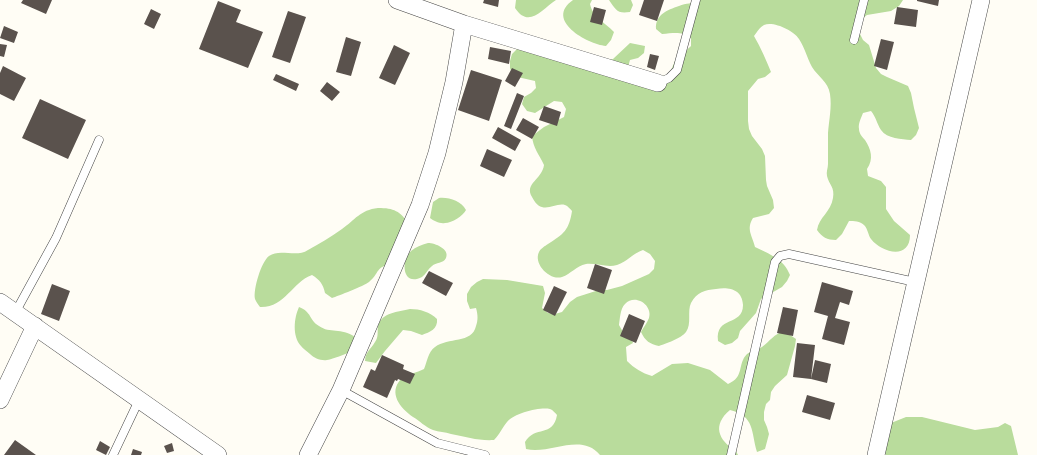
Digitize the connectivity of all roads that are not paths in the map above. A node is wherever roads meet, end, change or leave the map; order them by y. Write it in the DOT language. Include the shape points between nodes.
graph roads {
  1 [pos="397,0"];
  2 [pos="696,0"];
  3 [pos="864,0"];
  4 [pos="981,0"];
  5 [pos="464,24"];
  6 [pos="854,40"];
  7 [pos="658,83"];
  8 [pos="100,140"];
  9 [pos="915,282"];
  10 [pos="0,302"];
  11 [pos="15,313"];
  12 [pos="35,326"];
  13 [pos="341,390"];
  14 [pos="0,400"];
  15 [pos="139,400"];
  16 [pos="113,455"];
  17 [pos="218,455"];
  18 [pos="308,455"];
  19 [pos="485,455"];
  20 [pos="731,455"];
  21 [pos="876,455"];
  1 -- 5 [label="street"];
  2 -- 7 [label="lane" via="677,70 669,78"];
  3 -- 6 [label="lane"];
  4 -- 9 [label="street"];
  5 -- 7 [label="street"];
  5 -- 13 [label="street" via="454,82 437,153 420,205"];
  8 -- 11 [label="lane" via="56,238"];
  9 -- 20 [label="lane" via="789,254 780,256 775,262"];
  9 -- 21 [label="street"];
  10 -- 11 [label="street"];
  11 -- 12 [label="street"];
  12 -- 14 [label="street"];
  12 -- 15 [label="street"];
  13 -- 18 [label="street"];
  13 -- 19 [label="lane" via="437,443"];
  15 -- 16 [label="lane"];
  15 -- 17 [label="street"];
}
